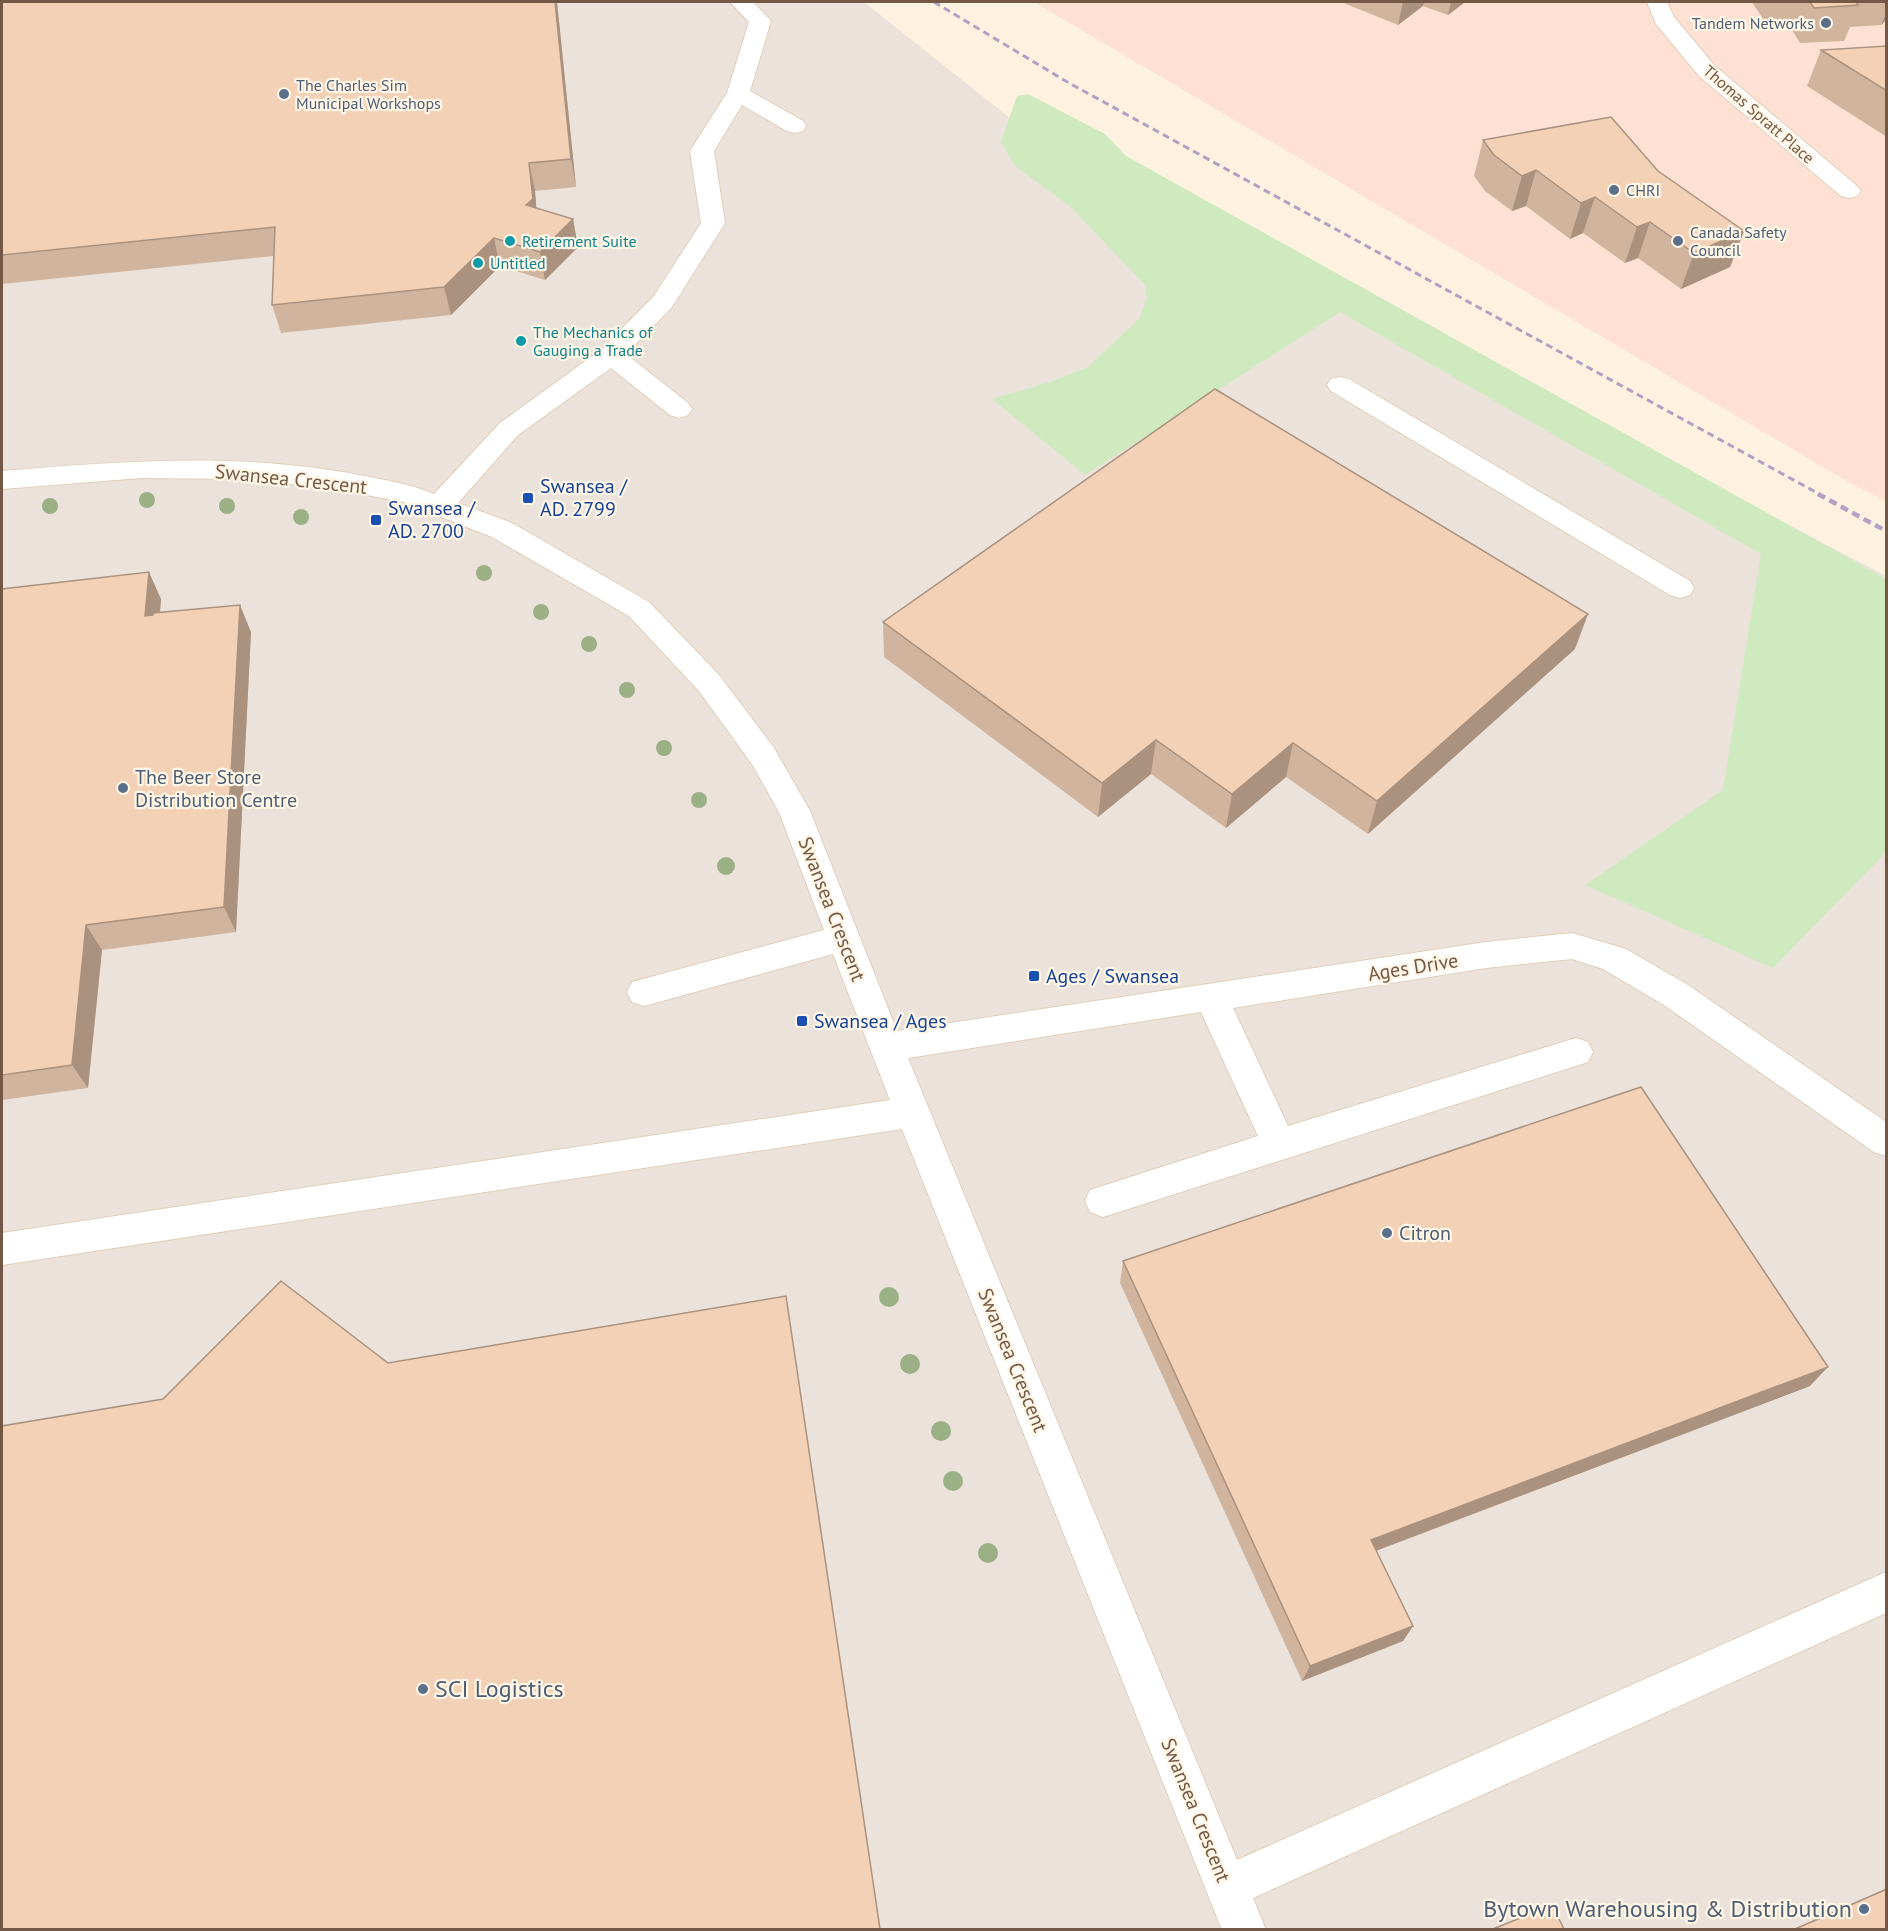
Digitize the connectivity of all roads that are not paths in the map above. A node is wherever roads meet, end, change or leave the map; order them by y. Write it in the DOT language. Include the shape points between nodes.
graph roads {
  1 [pos="741,2"];
  2 [pos="1657,2"];
  3 [pos="738,93"];
  4 [pos="795,126"];
  5 [pos="1849,191"];
  6 [pos="611,355"];
  7 [pos="1340,385"];
  8 [pos="679,409"];
  9 [pos="2,480"];
  10 [pos="439,506"];
  11 [pos="1680,588"];
  12 [pos="844,938"];
  13 [pos="644,992"];
  14 [pos="1211,997"];
  15 [pos="886,1047"];
  16 [pos="1576,1052"];
  17 [pos="912,1112"];
  18 [pos="1887,1141"];
  19 [pos="1279,1143"];
  20 [pos="1103,1201"];
  21 [pos="2,1249"];
  22 [pos="1887,1592"];
  23 [pos="1227,1887"];
  24 [pos="1245,1929"];
  1 -- 3 [label="street" via="760,21"];
  2 -- 5 [label="street, Thomas Spratt Place" via="1665,19 1707,71"];
  3 -- 4 [label="street"];
  3 -- 6 [label="street" via="702,151 713,223 663,301"];
  6 -- 8 [label="street"];
  6 -- 10 [label="street" via="509,429"];
  7 -- 11 [label="street"];
  9 -- 10 [label="street, Swansea Crescent" via="141,469 243,470 330,479 408,494"];
  10 -- 12 [label="street, Swansea Crescent" via="502,530 639,609 709,683 763,756 794,811"];
  12 -- 13 [label="street"];
  12 -- 15 [label="street, Swansea Crescent"];
  14 -- 15 [label="street, Ages Drive"];
  14 -- 18 [label="street, Ages Drive" via="1486,955 1572,946 1614,959 1676,995"];
  14 -- 19 [label="street"];
  15 -- 17 [label="street, Swansea Crescent"];
  16 -- 19 [label="street"];
  17 -- 21 [label="street"];
  17 -- 23 [label="street, Swansea Crescent"];
  19 -- 20 [label="street"];
  22 -- 23 [label="street"];
  23 -- 24 [label="street, Swansea Crescent"];
}
